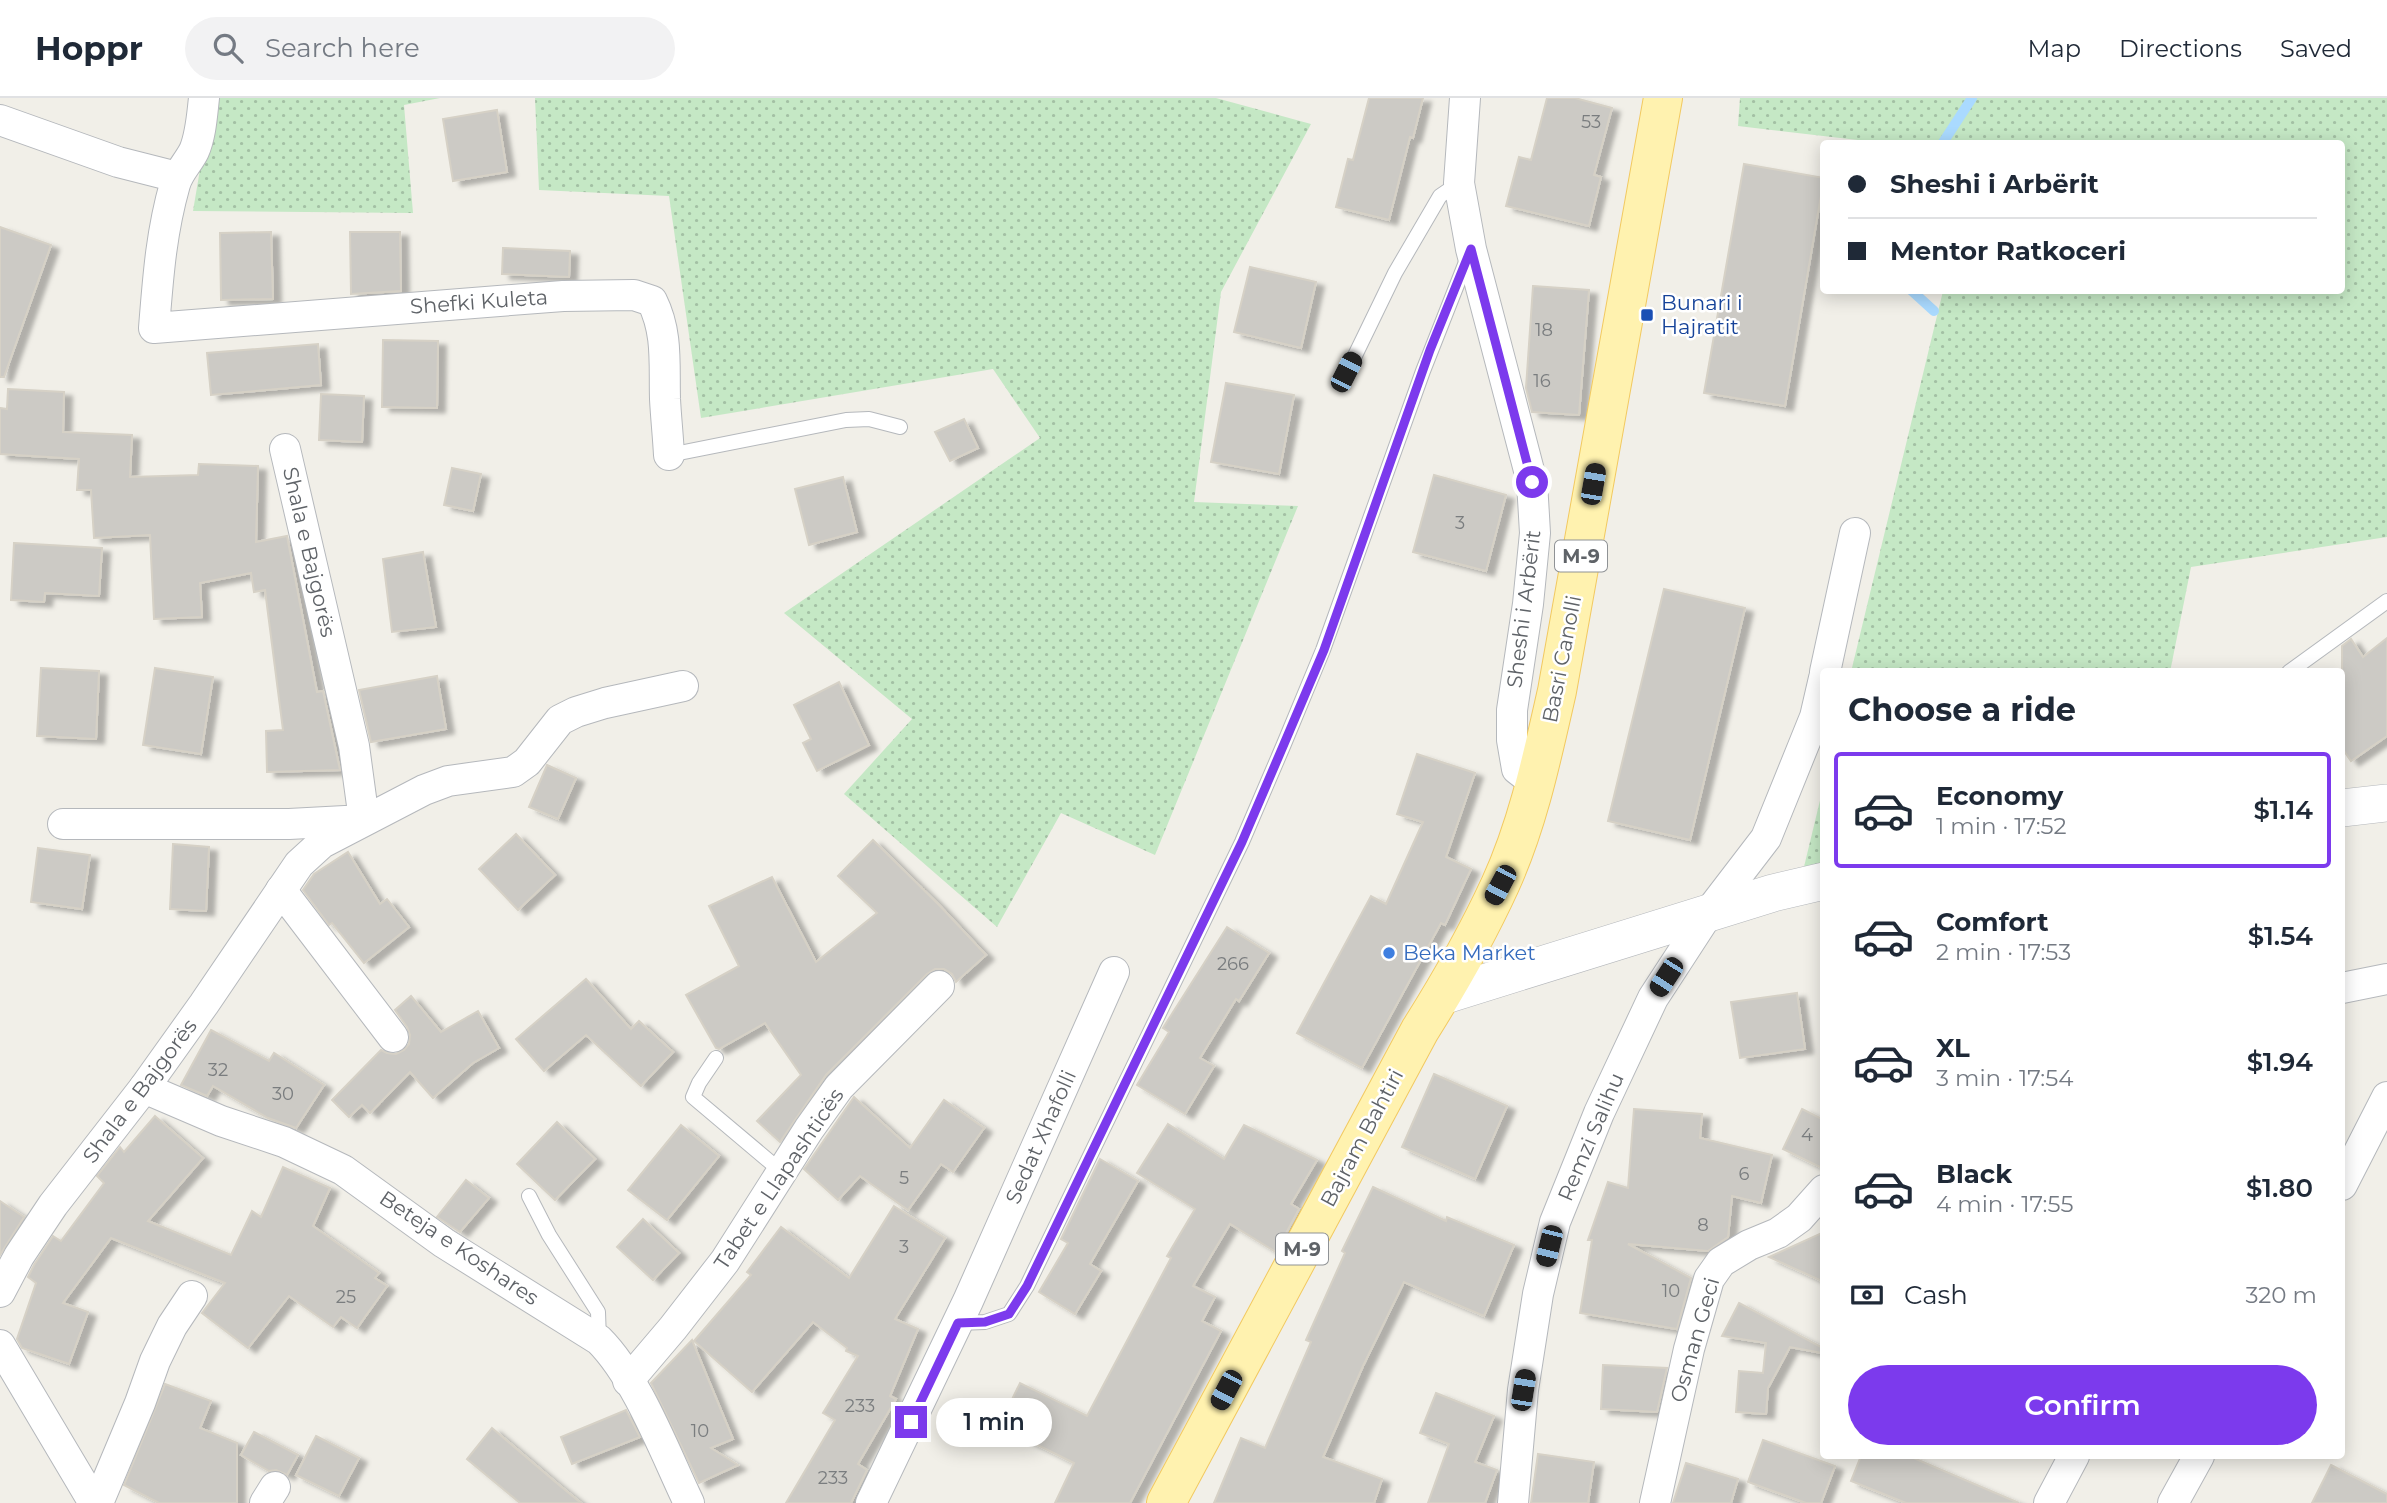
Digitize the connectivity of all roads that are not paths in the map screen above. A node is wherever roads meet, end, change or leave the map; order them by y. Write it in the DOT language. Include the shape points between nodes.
graph roads {
  1 [pos="204,98"];
  2 [pos="1465,98"];
  3 [pos="1663,98"];
  4 [pos="0,120"];
  5 [pos="177,177"];
  6 [pos="1459,183"];
  7 [pos="1471,249"];
  8 [pos="1346,372"];
  9 [pos="900,427"];
  10 [pos="285,449"];
  11 [pos="669,455"];
  12 [pos="1855,533"];
  13 [pos="2387,601"];
  14 [pos="1826,668"];
  15 [pos="2295,668"];
  16 [pos="683,687"];
  17 [pos="1820,695"];
  18 [pos="1535,783"];
  19 [pos="2387,803"];
  20 [pos="2345,808"];
  21 [pos="365,820"];
  22 [pos="63,824"];
  23 [pos="1820,882"];
  24 [pos="281,890"];
  25 [pos="1707,915"];
  26 [pos="1114,972"];
  27 [pos="2387,979"];
  28 [pos="939,986"];
  29 [pos="2345,987"];
  30 [pos="1441,996"];
  31 [pos="393,1037"];
  32 [pos="716,1058"];
  33 [pos="144,1088"];
  34 [pos="2387,1097"];
  35 [pos="782,1172"];
  36 [pos="2345,1179"];
  37 [pos="1820,1194"];
  38 [pos="529,1196"];
  39 [pos="0,1292"];
  40 [pos="192,1296"];
  41 [pos="963,1312"];
  42 [pos="599,1340"];
  43 [pos="0,1345"];
  44 [pos="628,1381"];
  45 [pos="2072,1459"];
  46 [pos="2197,1459"];
  47 [pos="96,1503"];
  48 [pos="689,1503"];
  49 [pos="871,1503"];
  50 [pos="1166,1503"];
  51 [pos="1513,1503"];
  52 [pos="1655,1503"];
  53 [pos="2049,1503"];
  54 [pos="2174,1503"];
  1 -- 5 [label="street, Shefki Kuleta" via="194,150"];
  2 -- 6 [label="street, Sheshi i Arbërit"];
  3 -- 18 [label="main road, Basri Canolli / M-9" via="1557,691"];
  4 -- 5 [label="street" via="118,162"];
  5 -- 11 [label="street, Shefki Kuleta" via="160,245 154,328 563,296 634,295 652,301 660,317"];
  6 -- 7 [label="street, Sheshi i Arbërit"];
  6 -- 8 [label="lane" via="1440,196"];
  7 -- 18 [label="street, Sheshi i Arbërit" via="1532,482 1535,533 1512,740 1517,769"];
  7 -- 41 [label="lane" via="1324,650 1200,930 1027,1286 1009,1314 985,1322"];
  9 -- 11 [label="lane, Shefki Kuleta" via="869,419 846,420"];
  10 -- 21 [label="street, Shala e Bajgorës" via="354,746"];
  12 -- 14 [label="street"];
  13 -- 15 [label="lane"];
  16 -- 21 [label="street, Shala e Bajgorës" via="576,712 560,720 527,762 513,772 448,781"];
  17 -- 25 [label="street, Remzi Salihu" via="1766,838"];
  18 -- 30 [label="main road, Basri Canolli / M-9" via="1500,885"];
  19 -- 20 [label="street"];
  21 -- 22 [label="street, Shala e Bajgorës"];
  21 -- 24 [label="street, Shala e Bajgorës" via="321,843"];
  23 -- 25 [label="street"];
  24 -- 31 [label="street"];
  24 -- 33 [label="street, Shala e Bajgorës"];
  25 -- 30 [label="street"];
  25 -- 51 [label="street, Remzi Salihu" via="1653,998 1555,1222 1523,1390"];
  26 -- 41 [label="street, Sedat Xhafolli"];
  27 -- 29 [label="street"];
  28 -- 35 [label="street, Tabet e Llapashticës" via="839,1087"];
  30 -- 50 [label="main road, Bajram Bahtiri / M-9"];
  32 -- 35 [label="lane" via="693,1097"];
  33 -- 39 [label="street, Shala e Bajgorës" via="53,1205"];
  33 -- 42 [label="street, Beteja e Koshares" via="343,1170 444,1242"];
  34 -- 36 [label="street"];
  35 -- 44 [label="street, Tabet e Llapashticës" via="725,1261"];
  37 -- 52 [label="street, Osman Geci" via="1778,1233 1721,1262 1710,1279 1689,1349"];
  38 -- 42 [label="lane" via="598,1312"];
  40 -- 47 [label="street" via="155,1361"];
  41 -- 49 [label="street, Sedat Xhafolli"];
  42 -- 44 [label="street, Beteja e Koshares" via="615,1356"];
  43 -- 47 [label="street"];
  44 -- 48 [label="street, Beteja e Koshares"];
  45 -- 53 [label="street"];
  46 -- 54 [label="street"];
}
